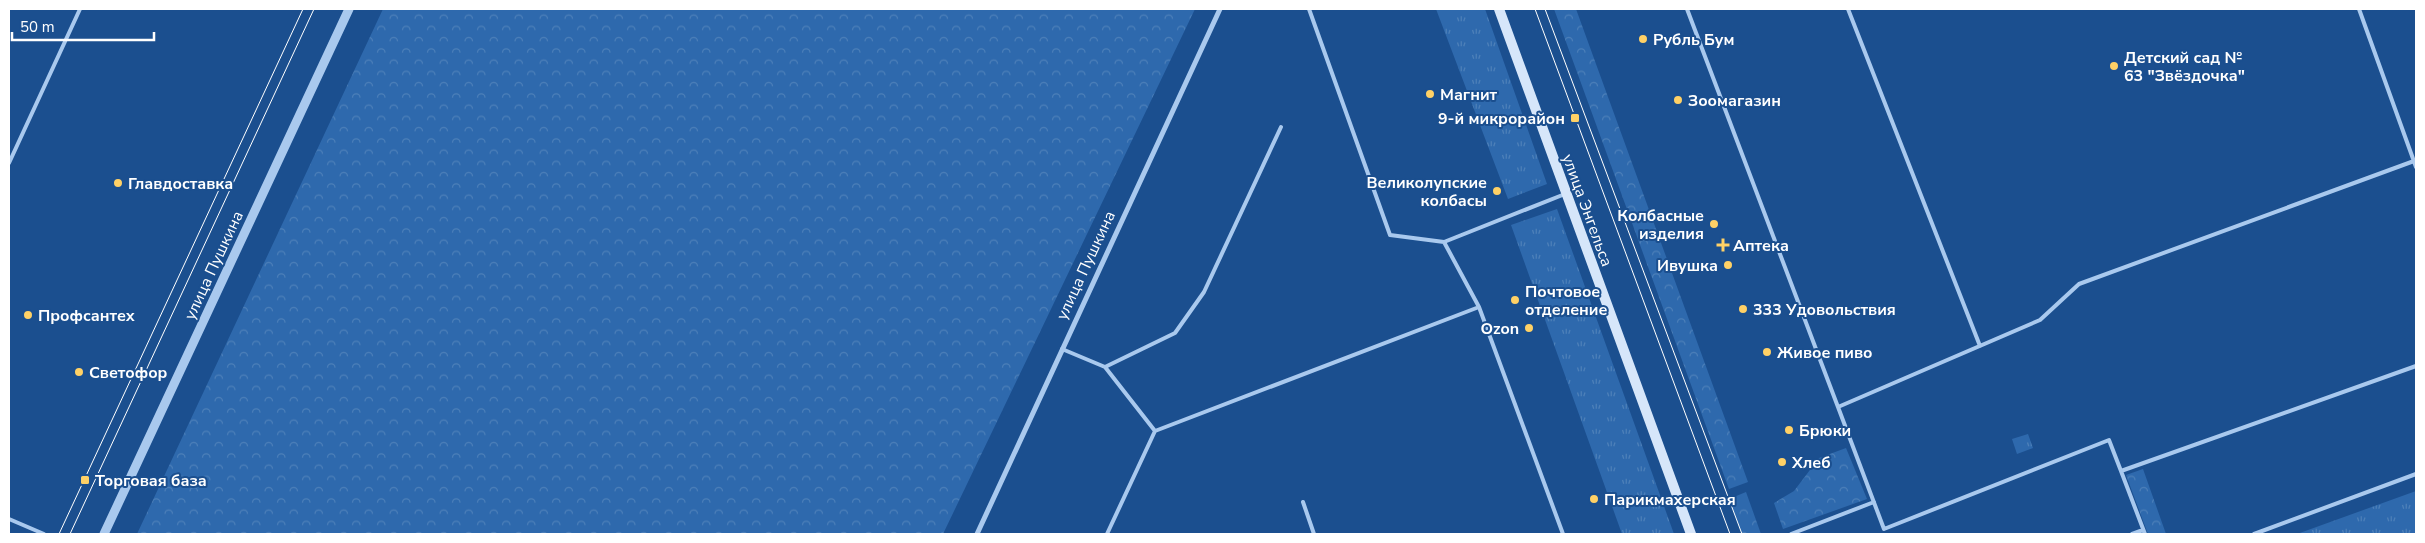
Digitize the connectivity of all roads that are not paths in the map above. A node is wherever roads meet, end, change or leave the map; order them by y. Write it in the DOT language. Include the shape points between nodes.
graph roads {
  1 [pos="80,9"];
  2 [pos="349,9"];
  3 [pos="1220,9"];
  4 [pos="1309,9"];
  5 [pos="1499,9"];
  6 [pos="1687,9"];
  7 [pos="1848,9"];
  8 [pos="2359,9"];
  9 [pos="1281,127"];
  10 [pos="2414,161"];
  11 [pos="9,164"];
  12 [pos="2416,168"];
  13 [pos="1566,193"];
  14 [pos="1444,242"];
  15 [pos="1479,307"];
  16 [pos="1980,346"];
  17 [pos="1062,350"];
  18 [pos="2416,366"];
  19 [pos="1105,367"];
  20 [pos="1838,407"];
  21 [pos="1155,431"];
  22 [pos="2121,471"];
  23 [pos="2416,474"];
  24 [pos="1303,502"];
  25 [pos="1874,502"];
  26 [pos="9,519"];
  27 [pos="2144,532"];
  28 [pos="44,534"];
  29 [pos="104,534"];
  30 [pos="977,534"];
  31 [pos="1107,534"];
  32 [pos="1314,534"];
  33 [pos="1564,534"];
  34 [pos="1691,534"];
  35 [pos="1791,534"];
  36 [pos="2132,534"];
  37 [pos="2254,534"];
  1 -- 11 [label="lane"];
  2 -- 29 [label="street, улица Пушкина"];
  3 -- 17 [label="street, улица Пушкина"];
  4 -- 14 [label="lane" via="1390,235"];
  5 -- 13 [label="main road, улица Энгельса"];
  6 -- 20 [label="lane"];
  7 -- 16 [label="lane"];
  8 -- 10 [label="lane"];
  9 -- 19 [label="lane" via="1204,292 1175,333"];
  10 -- 12 [label="lane"];
  10 -- 16 [label="lane" via="2079,284 2040,320"];
  13 -- 14 [label="lane"];
  13 -- 34 [label="main road, улица Энгельса"];
  14 -- 15 [label="lane"];
  15 -- 21 [label="lane"];
  15 -- 33 [label="lane"];
  16 -- 20 [label="lane"];
  17 -- 19 [label="lane"];
  17 -- 30 [label="street, улица Пушкина"];
  18 -- 22 [label="lane"];
  19 -- 21 [label="lane"];
  20 -- 25 [label="lane"];
  21 -- 31 [label="lane"];
  22 -- 25 [label="lane" via="2109,440 1884,529"];
  22 -- 27 [label="lane"];
  23 -- 37 [label="lane"];
  24 -- 32 [label="lane"];
  25 -- 35 [label="lane"];
  26 -- 28 [label="lane"];
  27 -- 36 [label="lane"];
}
